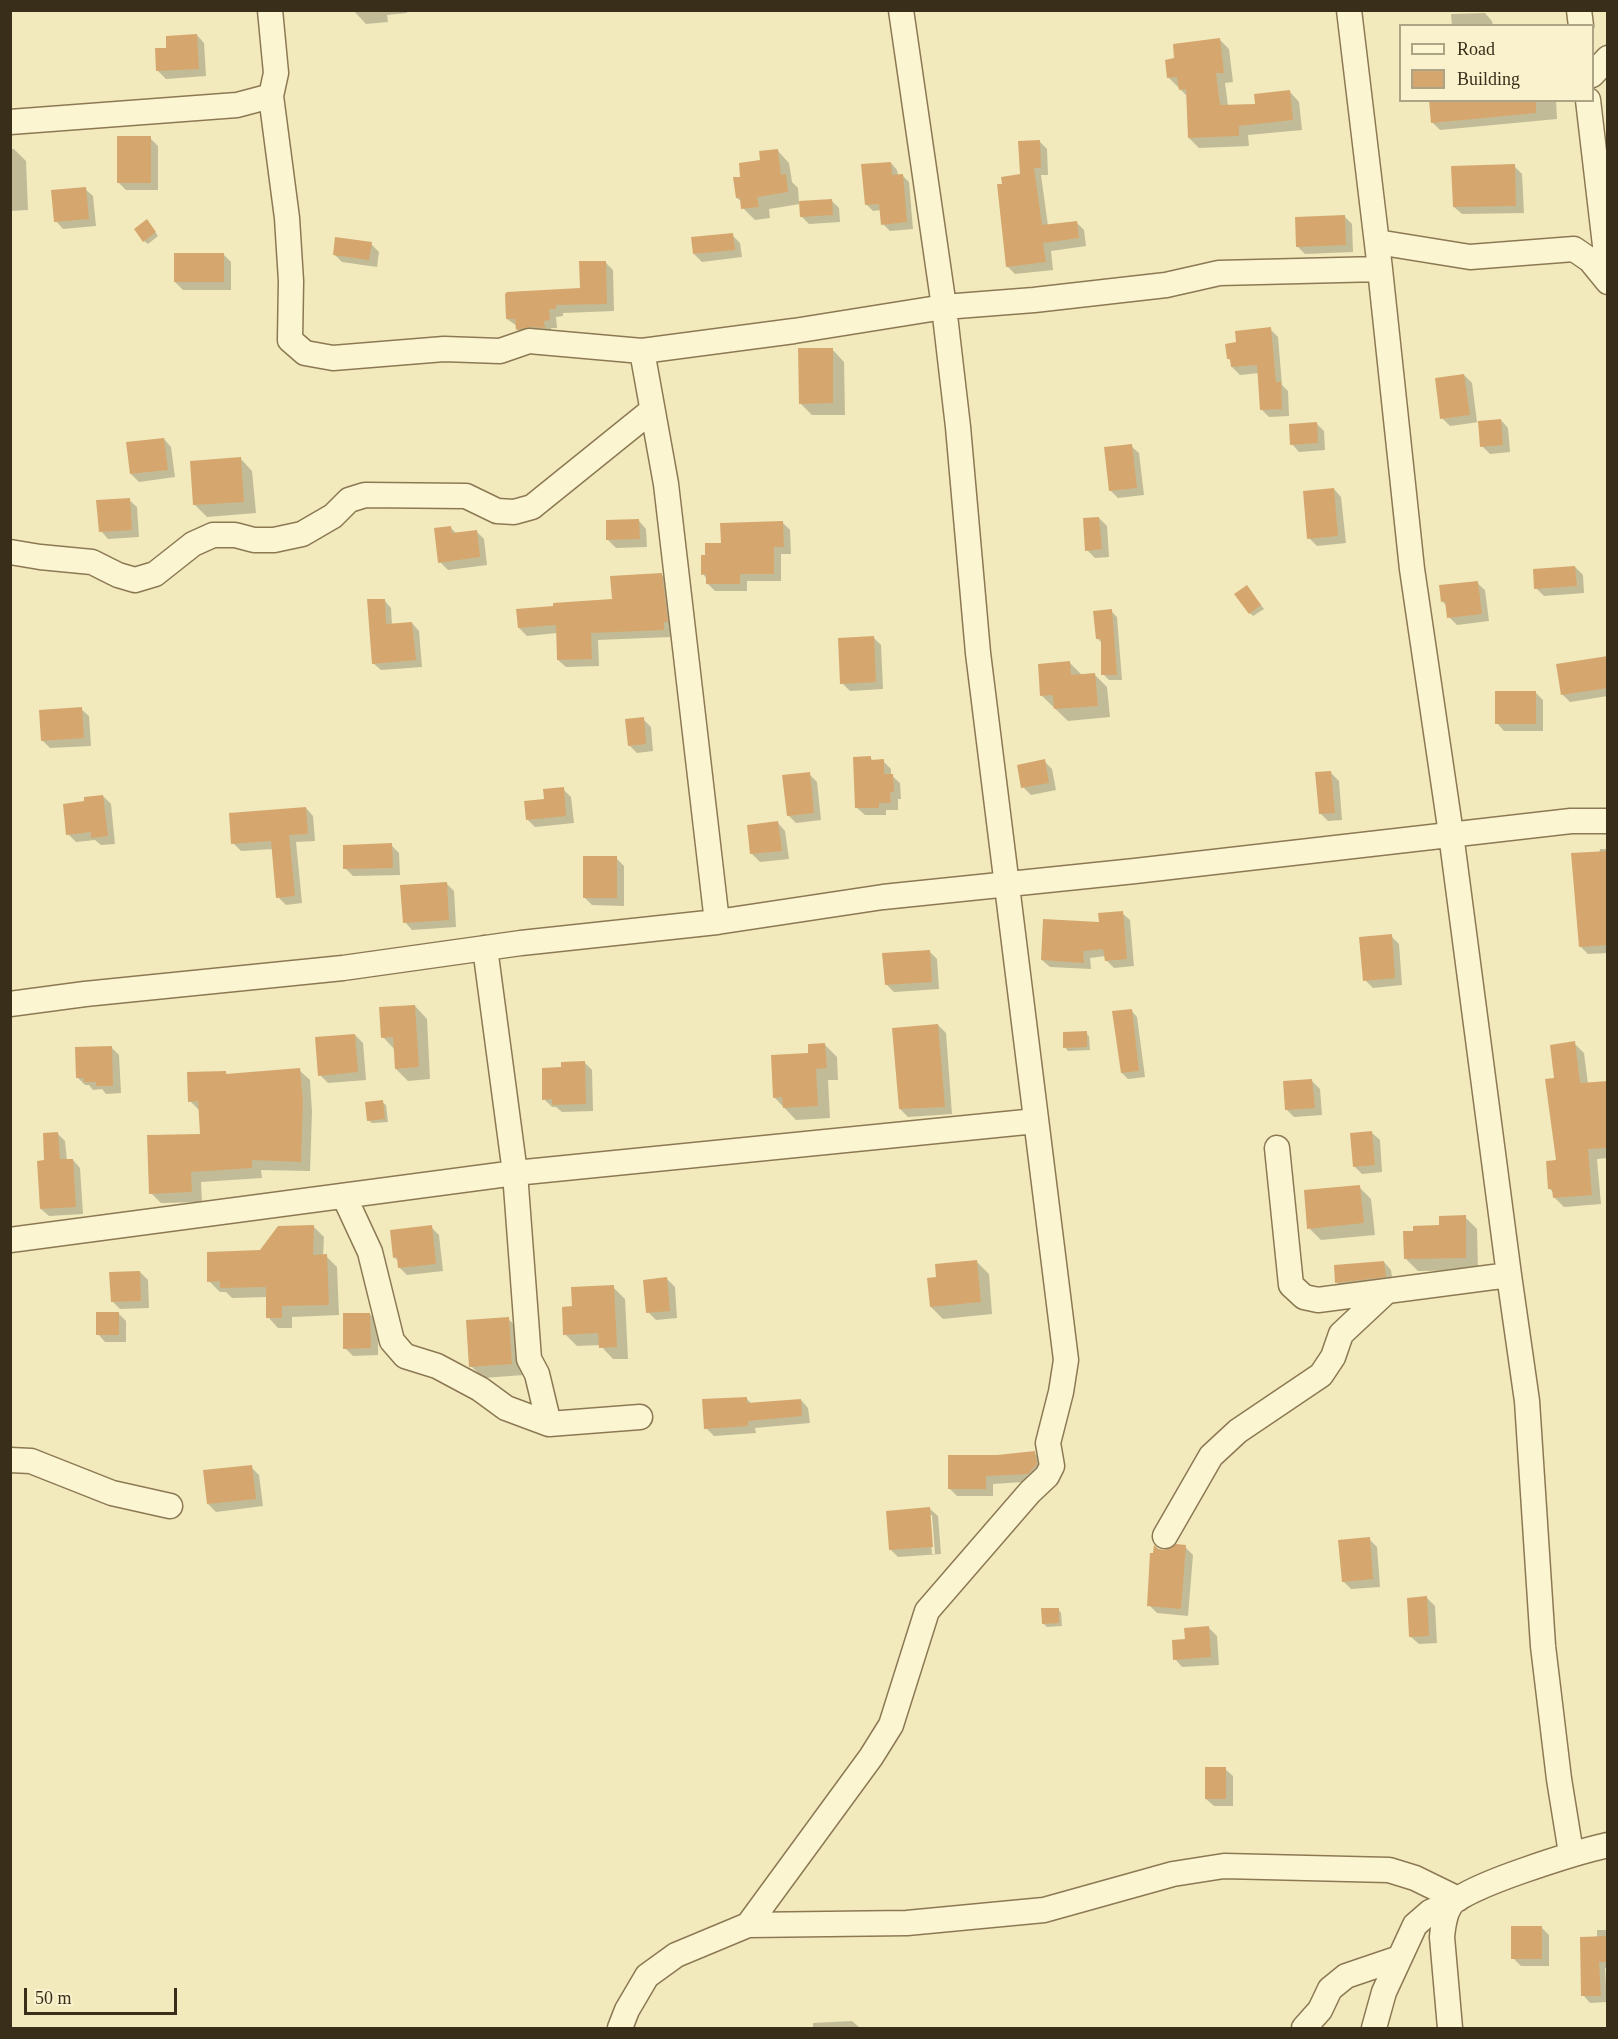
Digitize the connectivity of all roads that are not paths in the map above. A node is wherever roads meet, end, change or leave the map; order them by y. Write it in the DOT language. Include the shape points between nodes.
graph roads {
  1 [pos="270,10"];
  2 [pos="901,10"];
  3 [pos="1349,10"];
  4 [pos="1608,58"];
  5 [pos="1594,74"];
  6 [pos="271,96"];
  7 [pos="1588,102"];
  8 [pos="10,122"];
  9 [pos="1377,242"];
  10 [pos="1380,269"];
  11 [pos="1608,271"];
  12 [pos="1608,282"];
  13 [pos="944,307"];
  14 [pos="642,351"];
  15 [pos="651,411"];
  16 [pos="10,552"];
  17 [pos="1608,821"];
  18 [pos="1451,834"];
  19 [pos="1005,884"];
  20 [pos="717,922"];
  21 [pos="485,948"];
  22 [pos="10,1004"];
  23 [pos="1035,1121"];
  24 [pos="1277,1148"];
  25 [pos="515,1173"];
  26 [pos="344,1196"];
  27 [pos="10,1240"];
  28 [pos="1509,1275"];
  29 [pos="1387,1291"];
  30 [pos="640,1417"];
  31 [pos="549,1424"];
  32 [pos="10,1460"];
  33 [pos="170,1506"];
  34 [pos="1165,1536"];
  35 [pos="1608,1845"];
  36 [pos="1571,1853"];
  37 [pos="1454,1902"];
  38 [pos="748,1925"];
  39 [pos="1399,1958"];
  40 [pos="620,2028"];
  41 [pos="1304,2028"];
  42 [pos="1374,2028"];
  43 [pos="1450,2028"];
  1 -- 6 [label="street" via="276,73"];
  2 -- 13 [label="street"];
  3 -- 9 [label="street"];
  4 -- 5 [label="street"];
  6 -- 8 [label="street" via="237,105"];
  6 -- 14 [label="street" via="287,218 290,340 305,353 333,358 444,349 500,351 529,341"];
  7 -- 11 [label="street"];
  9 -- 10 [label="street"];
  9 -- 12 [label="street" via="1470,257 1574,249 1590,260"];
  10 -- 13 [label="street" via="1219,273 1111,292"];
  10 -- 18 [label="street" via="1412,569"];
  13 -- 14 [label="street"];
  13 -- 19 [label="street"];
  14 -- 15 [label="street"];
  15 -- 16 [label="street" via="532,507 514,512 497,511 466,496 365,495 349,500 333,516 302,534 274,540 213,535 193,544 155,574 135,580 92,562"];
  15 -- 20 [label="street" via="666,484"];
  17 -- 18 [label="street" via="1571,821"];
  18 -- 19 [label="street"];
  18 -- 28 [label="street"];
  19 -- 20 [label="street" via="883,897"];
  19 -- 23 [label="street"];
  20 -- 21 [label="street"];
  21 -- 22 [label="street" via="343,968"];
  21 -- 25 [label="street"];
  23 -- 25 [label="street"];
  23 -- 38 [label="street" via="1066,1360 1048,1443 1052,1466 927,1611 891,1725"];
  24 -- 29 [label="street" via="1291,1285 1304,1297 1318,1300"];
  25 -- 26 [label="street"];
  25 -- 31 [label="street" via="529,1359"];
  26 -- 27 [label="street"];
  26 -- 31 [label="street" via="370,1252 392,1341 405,1356 437,1366 506,1408"];
  28 -- 29 [label="street"];
  28 -- 36 [label="street" via="1527,1401 1543,1646"];
  29 -- 34 [label="street" via="1341,1334 1321,1375 1238,1431 1211,1456"];
  30 -- 31 [label="street"];
  32 -- 33 [label="street" via="31,1461 112,1493"];
  35 -- 36 [label="street"];
  36 -- 37 [label="street" via="1467,1893"];
  37 -- 38 [label="street" via="1415,1878 1389,1870 1224,1866 1173,1874 1044,1910 907,1923"];
  37 -- 39 [label="street" via="1430,1912 1415,1925"];
  37 -- 43 [label="street" via="1442,1937"];
  38 -- 40 [label="street" via="676,1955 647,1976"];
  39 -- 41 [label="street" via="1346,1976 1330,1989 1320,2010"];
  39 -- 42 [label="street"];
}
